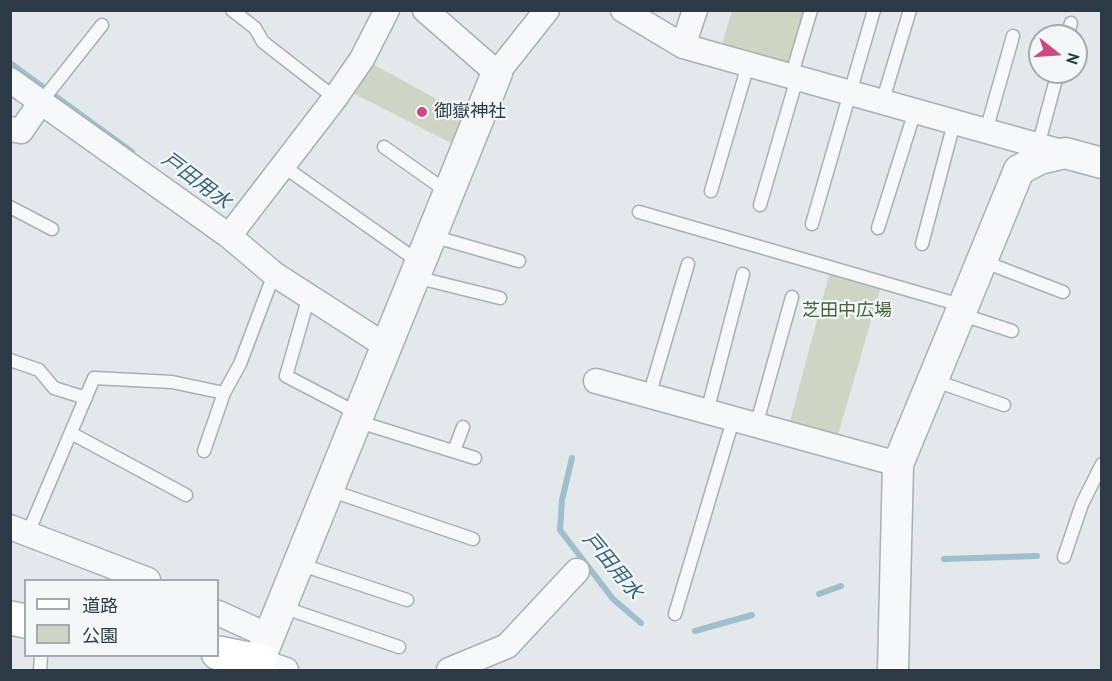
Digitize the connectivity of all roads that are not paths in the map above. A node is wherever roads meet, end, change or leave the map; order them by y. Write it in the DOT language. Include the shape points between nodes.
graph roads {
  1 [pos="232,10"];
  2 [pos="387,10"];
  3 [pos="425,10"];
  4 [pos="547,10"];
  5 [pos="623,10"];
  6 [pos="695,10"];
  7 [pos="811,10"];
  8 [pos="874,10"];
  9 [pos="910,10"];
  10 [pos="102,25"];
  11 [pos="1013,36"];
  12 [pos="683,46"];
  13 [pos="748,64"];
  14 [pos="497,73"];
  15 [pos="794,78"];
  16 [pos="10,80"];
  17 [pos="1057,84"];
  18 [pos="849,93"];
  19 [pos="335,98"];
  20 [pos="41,102"];
  21 [pos="882,103"];
  22 [pos="915,111"];
  23 [pos="954,123"];
  24 [pos="10,129"];
  25 [pos="986,131"];
  26 [pos="384,147"];
  27 [pos="1051,150"];
  28 [pos="1101,163"];
  29 [pos="283,166"];
  30 [pos="711,191"];
  31 [pos="449,193"];
  32 [pos="760,205"];
  33 [pos="10,207"];
  34 [pos="639,212"];
  35 [pos="812,224"];
  36 [pos="878,228"];
  37 [pos="52,229"];
  38 [pos="229,236"];
  39 [pos="432,236"];
  40 [pos="922,244"];
  41 [pos="519,261"];
  42 [pos="982,261"];
  43 [pos="688,264"];
  44 [pos="418,270"];
  45 [pos="274,274"];
  46 [pos="743,274"];
  47 [pos="1063,292"];
  48 [pos="309,296"];
  49 [pos="792,297"];
  50 [pos="500,298"];
  51 [pos="962,310"];
  52 [pos="1012,331"];
  53 [pos="387,346"];
  54 [pos="10,360"];
  55 [pos="933,380"];
  56 [pos="596,381"];
  57 [pos="224,393"];
  58 [pos="649,396"];
  59 [pos="86,398"];
  60 [pos="1004,405"];
  61 [pos="707,412"];
  62 [pos="358,417"];
  63 [pos="744,423"];
  64 [pos="463,427"];
  65 [pos="71,433"];
  66 [pos="204,451"];
  67 [pos="454,451"];
  68 [pos="475,458"];
  69 [pos="898,464"];
  70 [pos="1101,464"];
  71 [pos="329,490"];
  72 [pos="186,495"];
  73 [pos="19,530"];
  74 [pos="473,539"];
  75 [pos="1064,557"];
  76 [pos="299,564"];
  77 [pos="577,570"];
  78 [pos="145,579"];
  79 [pos="407,600"];
  80 [pos="282,607"];
  81 [pos="219,614"];
  82 [pos="675,614"];
  83 [pos="399,646"];
  84 [pos="219,653"];
  85 [pos="267,660"];
  86 [pos="449,670"];
  87 [pos="893,670"];
  1 -- 19 [label="lane" via="255,28 263,42"];
  2 -- 19 [label="street"];
  3 -- 14 [label="street"];
  4 -- 14 [label="street"];
  5 -- 12 [label="street"];
  6 -- 12 [label="street"];
  7 -- 15 [label="lane"];
  8 -- 18 [label="lane"];
  9 -- 21 [label="lane"];
  10 -- 20 [label="lane"];
  11 -- 25 [label="lane"];
  12 -- 13 [label="street"];
  13 -- 15 [label="street"];
  13 -- 30 [label="lane"];
  14 -- 31 [label="street"];
  15 -- 18 [label="street"];
  15 -- 32 [label="lane"];
  16 -- 20 [label="street"];
  17 -- 27 [label="lane"];
  18 -- 21 [label="street"];
  18 -- 35 [label="lane"];
  19 -- 29 [label="street"];
  20 -- 24 [label="street" via="21,130"];
  20 -- 38 [label="street"];
  21 -- 22 [label="street"];
  22 -- 23 [label="street"];
  22 -- 36 [label="lane"];
  23 -- 25 [label="street"];
  23 -- 40 [label="lane"];
  25 -- 27 [label="street"];
  26 -- 31 [label="lane"];
  27 -- 28 [label="street"];
  27 -- 42 [label="street" via="1019,170"];
  29 -- 38 [label="street"];
  29 -- 44 [label="lane"];
  31 -- 39 [label="street"];
  33 -- 37 [label="lane"];
  34 -- 51 [label="lane"];
  38 -- 45 [label="street"];
  39 -- 41 [label="lane"];
  39 -- 44 [label="street"];
  42 -- 47 [label="lane"];
  42 -- 51 [label="street"];
  43 -- 58 [label="lane"];
  44 -- 50 [label="lane"];
  44 -- 53 [label="street"];
  45 -- 48 [label="street"];
  45 -- 57 [label="lane" via="240,364"];
  46 -- 61 [label="lane"];
  48 -- 53 [label="street"];
  48 -- 62 [label="lane" via="286,376"];
  49 -- 63 [label="lane"];
  51 -- 52 [label="lane"];
  51 -- 55 [label="street"];
  53 -- 62 [label="street"];
  54 -- 59 [label="lane" via="39,370 54,388"];
  55 -- 60 [label="lane"];
  55 -- 69 [label="street"];
  56 -- 58 [label="street"];
  57 -- 59 [label="lane" via="172,382 94,378"];
  57 -- 66 [label="lane"];
  58 -- 61 [label="street"];
  59 -- 65 [label="lane"];
  61 -- 63 [label="street"];
  62 -- 67 [label="lane"];
  62 -- 71 [label="street"];
  63 -- 69 [label="street"];
  63 -- 82 [label="lane"];
  64 -- 67 [label="lane"];
  65 -- 72 [label="lane"];
  65 -- 73 [label="lane"];
  67 -- 68 [label="lane"];
  69 -- 87 [label="street"];
  70 -- 75 [label="lane"];
  71 -- 74 [label="lane"];
  71 -- 76 [label="street"];
  73 -- 78 [label="street"];
  76 -- 79 [label="lane"];
  76 -- 80 [label="street"];
  77 -- 86 [label="street" via="507,646"];
  80 -- 83 [label="lane"];
  80 -- 85 [label="street"];
  81 -- 85 [label="street"];
  84 -- 85 [label="main road"];
}
